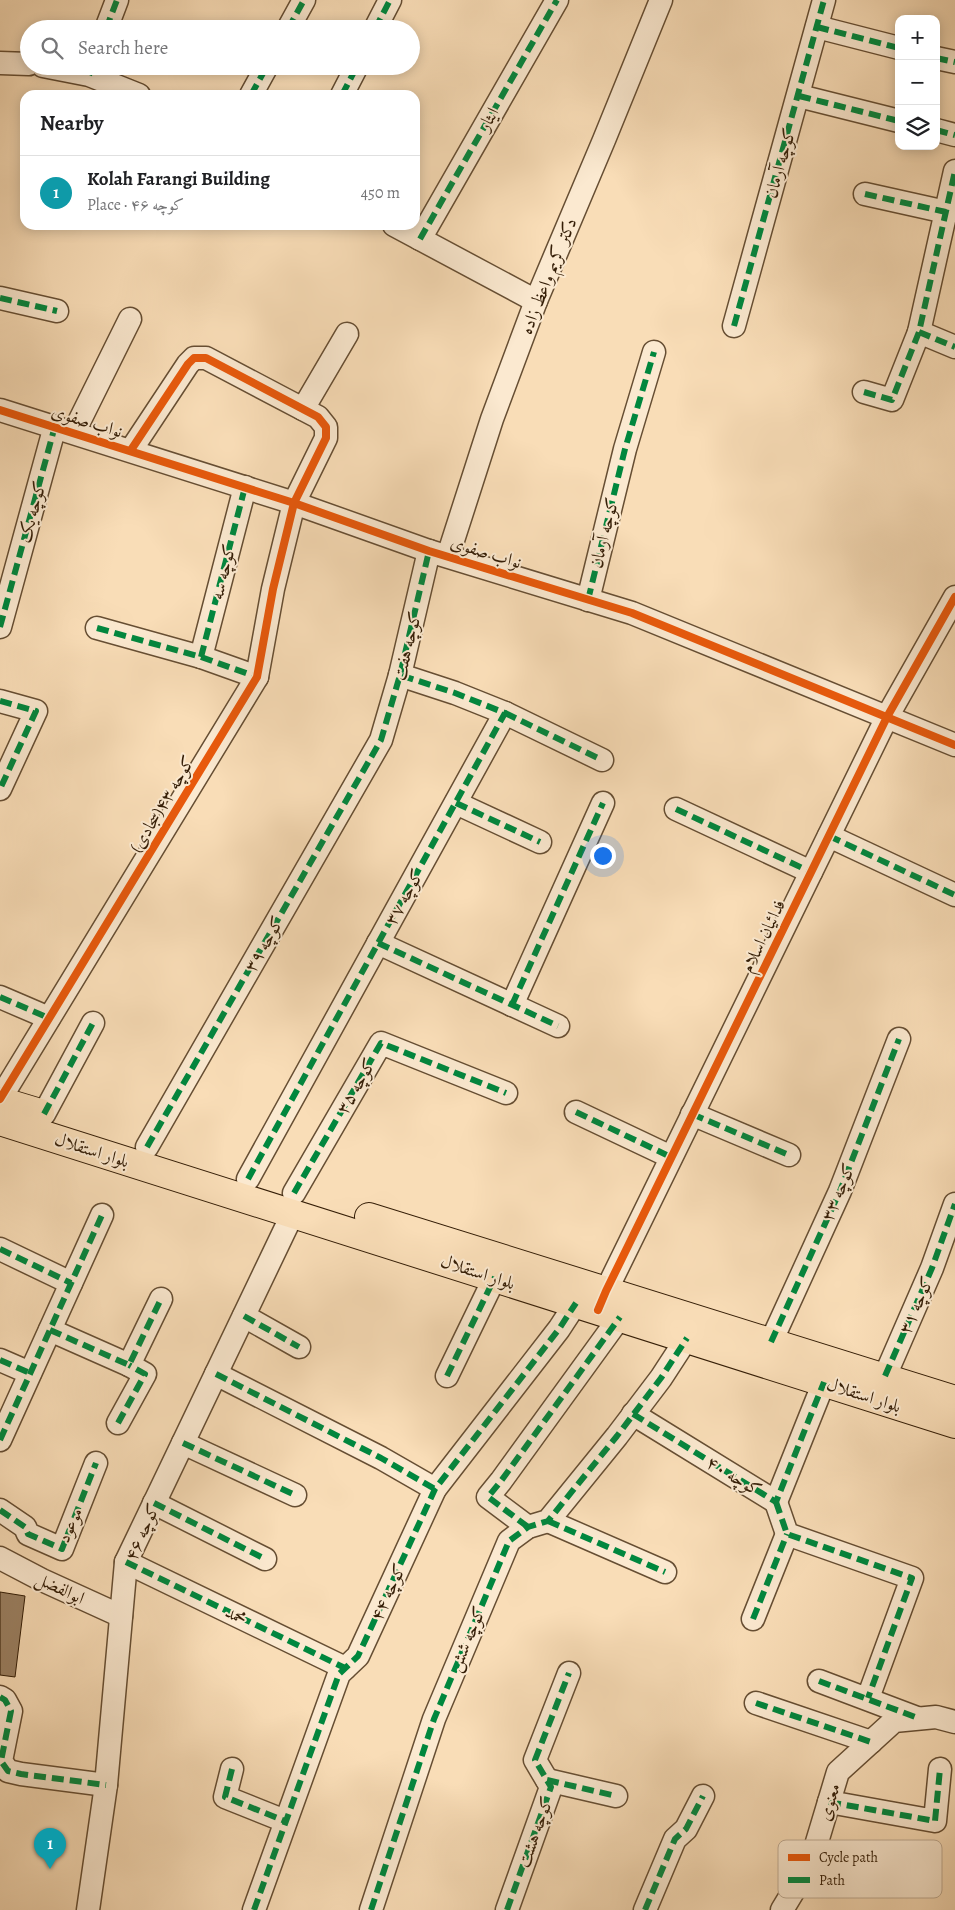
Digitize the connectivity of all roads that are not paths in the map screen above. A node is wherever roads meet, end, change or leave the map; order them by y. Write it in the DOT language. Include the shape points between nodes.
graph roads {
  1 [pos="117,0"];
  2 [pos="304,0"];
  3 [pos="390,0"];
  4 [pos="557,0"];
  5 [pos="661,0"];
  6 [pos="824,0"];
  7 [pos="109,20"];
  8 [pos="293,20"];
  9 [pos="380,20"];
  10 [pos="817,27"];
  11 [pos="895,47"];
  12 [pos="940,59"];
  13 [pos="955,62"];
  14 [pos="0,63"];
  15 [pos="20,64"];
  16 [pos="99,75"];
  17 [pos="262,75"];
  18 [pos="352,75"];
  19 [pos="129,90"];
  20 [pos="254,90"];
  21 [pos="345,90"];
  22 [pos="799,96"];
  23 [pos="895,120"];
  24 [pos="940,131"];
  25 [pos="955,135"];
  26 [pos="955,171"];
  27 [pos="865,194"];
  28 [pos="946,212"];
  29 [pos="403,230"];
  30 [pos="420,239"];
  31 [pos="0,298"];
  32 [pos="536,301"];
  33 [pos="57,311"];
  34 [pos="130,320"];
  35 [pos="734,326"];
  36 [pos="919,332"];
  37 [pos="347,334"];
  38 [pos="955,347"];
  39 [pos="654,352"];
  40 [pos="864,392"];
  41 [pos="302,409"];
  42 [pos="0,410"];
  43 [pos="65,429"];
  44 [pos="131,450"];
  45 [pos="245,487"];
  46 [pos="294,503"];
  47 [pos="438,554"];
  48 [pos="955,597"];
  49 [pos="588,600"];
  50 [pos="0,627"];
  51 [pos="97,628"];
  52 [pos="201,657"];
  53 [pos="400,675"];
  54 [pos="257,677"];
  55 [pos="0,701"];
  56 [pos="505,713"];
  57 [pos="887,717"];
  58 [pos="381,740"];
  59 [pos="955,745"];
  60 [pos="602,760"];
  61 [pos="0,789"];
  62 [pos="456,803"];
  63 [pos="603,803"];
  64 [pos="676,808"];
  65 [pos="828,836"];
  66 [pos="540,842"];
  67 [pos="811,872"];
  68 [pos="955,895"];
  69 [pos="378,943"];
  70 [pos="0,996"];
  71 [pos="512,1004"];
  72 [pos="49,1018"];
  73 [pos="94,1022"];
  74 [pos="558,1026"];
  75 [pos="899,1039"];
  76 [pos="506,1093"];
  77 [pos="0,1100"];
  78 [pos="576,1112"];
  79 [pos="44,1114"];
  80 [pos="692,1114"];
  81 [pos="0,1121"];
  82 [pos="147,1147"];
  83 [pos="789,1155"];
  84 [pos="671,1157"];
  85 [pos="248,1179"];
  86 [pos="293,1203"];
  87 [pos="955,1204"];
  88 [pos="102,1215"];
  89 [pos="0,1249"];
  90 [pos="495,1277"];
  91 [pos="71,1283"];
  92 [pos="161,1299"];
  93 [pos="600,1305"];
  94 [pos="244,1316"];
  95 [pos="50,1330"];
  96 [pos="687,1338"];
  97 [pos="772,1342"];
  98 [pos="299,1347"];
  99 [pos="0,1360"];
  100 [pos="129,1365"];
  101 [pos="30,1373"];
  102 [pos="216,1374"];
  103 [pos="447,1376"];
  104 [pos="885,1376"];
  105 [pos="824,1382"];
  106 [pos="955,1400"];
  107 [pos="633,1414"];
  108 [pos="118,1423"];
  109 [pos="955,1424"];
  110 [pos="0,1440"];
  111 [pos="183,1443"];
  112 [pos="96,1463"];
  113 [pos="435,1489"];
  114 [pos="295,1495"];
  115 [pos="776,1502"];
  116 [pos="154,1503"];
  117 [pos="0,1510"];
  118 [pos="538,1524"];
  119 [pos="787,1534"];
  120 [pos="0,1558"];
  121 [pos="265,1559"];
  122 [pos="126,1562"];
  123 [pos="665,1572"];
  124 [pos="121,1616"];
  125 [pos="752,1619"];
  126 [pos="345,1668"];
  127 [pos="569,1674"];
  128 [pos="819,1681"];
  129 [pos="0,1697"];
  130 [pos="868,1698"];
  131 [pos="756,1703"];
  132 [pos="936,1719"];
  133 [pos="871,1742"];
  134 [pos="232,1769"];
  135 [pos="940,1769"];
  136 [pos="547,1780"];
  137 [pos="106,1785"];
  138 [pos="616,1796"];
  139 [pos="703,1796"];
  140 [pos="829,1802"];
  141 [pos="285,1821"];
  142 [pos="818,1840"];
  143 [pos="789,1898"];
  144 [pos="88,1910"];
  145 [pos="254,1910"];
  146 [pos="371,1910"];
  147 [pos="507,1910"];
  148 [pos="645,1910"];
  149 [pos="782,1910"];
  1 -- 7 [label="street"];
  2 -- 8 [label="street"];
  3 -- 9 [label="street"];
  4 -- 30 [label="street, ایثار"];
  5 -- 32 [label="street, دکتر کریم واعظ زاده"];
  6 -- 10 [label="street, کوچه آرمان"];
  10 -- 11 [label="street"];
  10 -- 22 [label="street, کوچه آرمان"];
  12 -- 13 [label="street"];
  14 -- 15 [label="street"];
  16 -- 19 [label="street"];
  17 -- 20 [label="street"];
  18 -- 21 [label="street"];
  22 -- 23 [label="street"];
  22 -- 35 [label="street, کوچه آرمان"];
  24 -- 25 [label="street"];
  26 -- 28 [label="street"];
  27 -- 28 [label="street"];
  28 -- 36 [label="street"];
  29 -- 30 [label="street"];
  30 -- 32 [label="street"];
  31 -- 33 [label="street"];
  32 -- 47 [label="street, دکتر کریم واعظ زاده"];
  34 -- 43 [label="street, کوچه یک"];
  36 -- 38 [label="street"];
  36 -- 40 [label="street" via="892,400"];
  37 -- 41 [label="street"];
  39 -- 49 [label="street, کوچه آرمان"];
  41 -- 44 [label="street" via="206,358 194,358"];
  41 -- 46 [label="street, کوچه ۴۳(سجادی)" via="318,417 326,427 326,438"];
  42 -- 43 [label="street, نواب صفوی"];
  43 -- 44 [label="street, نواب صفوی"];
  43 -- 50 [label="street, کوچه یک"];
  44 -- 45 [label="street, نواب صفوی"];
  45 -- 46 [label="street, نواب صفوی"];
  45 -- 52 [label="street, کوچه سه"];
  46 -- 47 [label="street, نواب صفوی"];
  46 -- 54 [label="street, کوچه ۴۳(سجادی)"];
  47 -- 49 [label="street, نواب صفوی"];
  47 -- 53 [label="street, کوچه هفت"];
  48 -- 57 [label="street, فدائیان اسلام"];
  49 -- 57 [label="street, نواب صفوی" via="632,613"];
  51 -- 52 [label="street"];
  52 -- 54 [label="street"];
  53 -- 56 [label="street"];
  53 -- 58 [label="street, کوچه هفت"];
  54 -- 72 [label="street, کوچه ۴۳(سجادی)"];
  55 -- 61 [label="street" via="36,711"];
  56 -- 60 [label="street"];
  56 -- 62 [label="street, کوچه ۳۷"];
  57 -- 59 [label="street, نواب صفوی"];
  57 -- 65 [label="street, فدائیان اسلام"];
  58 -- 82 [label="street, کوچه ۳۹"];
  62 -- 66 [label="street"];
  62 -- 69 [label="street, کوچه ۳۷"];
  63 -- 71 [label="street"];
  64 -- 67 [label="street"];
  65 -- 67 [label="street, فدائیان اسلام"];
  65 -- 68 [label="street"];
  67 -- 80 [label="street, فدائیان اسلام"];
  69 -- 71 [label="street"];
  69 -- 85 [label="street, کوچه ۳۷"];
  70 -- 72 [label="street"];
  71 -- 74 [label="street"];
  72 -- 77 [label="street, کوچه ۴۳(سجادی)"];
  73 -- 79 [label="street"];
  75 -- 97 [label="street, کوچه ۳۳" via="840,1191"];
  76 -- 86 [label="street, کوچه ۳۵" via="381,1043"];
  77 -- 79 [label="main road, بلوار استقلال"];
  78 -- 84 [label="street"];
  79 -- 82 [label="main road, بلوار استقلال"];
  80 -- 83 [label="street"];
  80 -- 84 [label="street, فدائیان اسلام"];
  81 -- 86 [label="main road, بلوار استقلال"];
  82 -- 85 [label="main road, بلوار استقلال"];
  84 -- 93 [label="street, فدائیان اسلام"];
  85 -- 86 [label="main road, بلوار استقلال"];
  86 -- 90 [label="main road, بلوار استقلال"];
  86 -- 93 [label="main road, بلوار استقلال"];
  86 -- 94 [label="street, کوچه ۴۶"];
  87 -- 104 [label="street, کوچه ۳۱" via="932,1268"];
  88 -- 91 [label="street"];
  89 -- 91 [label="street"];
  90 -- 93 [label="main road, بلوار استقلال"];
  90 -- 103 [label="street"];
  91 -- 95 [label="street"];
  92 -- 100 [label="street"];
  93 -- 96 [label="main road, بلوار استقلال"];
  93 -- 97 [label="main road, بلوار استقلال"];
  93 -- 113 [label="street, کوچه ۴۴" via="559,1329"];
  93 -- 118 [label="street" via="488,1497"];
  94 -- 98 [label="street"];
  94 -- 102 [label="street, کوچه ۴۶"];
  95 -- 100 [label="street"];
  95 -- 101 [label="street"];
  96 -- 105 [label="main road, بلوار استقلال"];
  96 -- 107 [label="street, کوچه شش"];
  97 -- 104 [label="main road, بلوار استقلال"];
  99 -- 101 [label="street"];
  100 -- 108 [label="street" via="145,1374"];
  101 -- 110 [label="street"];
  102 -- 111 [label="street, کوچه ۴۶"];
  102 -- 113 [label="street"];
  104 -- 106 [label="main road, بلوار استقلال"];
  105 -- 109 [label="main road, بلوار استقلال"];
  105 -- 115 [label="street, کوچه ۴۰"];
  107 -- 115 [label="street, کوچه ۴۰"];
  107 -- 118 [label="street, کوچه شش"];
  111 -- 114 [label="street"];
  111 -- 116 [label="street, کوچه ۴۶"];
  112 -- 117 [label="street, موعود" via="62,1549 28,1534 25,1527"];
  113 -- 126 [label="street, کوچه ۴۴" via="358,1656"];
  115 -- 119 [label="street"];
  116 -- 121 [label="street"];
  116 -- 122 [label="street, کوچه ۴۶"];
  118 -- 123 [label="street"];
  118 -- 146 [label="street, کوچه شش" via="509,1541 434,1719"];
  119 -- 125 [label="street"];
  119 -- 130 [label="street" via="912,1578"];
  120 -- 124 [label="street, ابوالفضل"];
  122 -- 124 [label="street, کوچه ۴۶"];
  122 -- 126 [label="street, محمد"];
  124 -- 137 [label="street, کوچه ۴۶"];
  126 -- 141 [label="street, کوچه ۴۴" via="339,1674"];
  127 -- 136 [label="street, کوچه هشت" via="535,1760"];
  128 -- 130 [label="street"];
  129 -- 137 [label="street" via="11,1711 1,1761 8,1771"];
  130 -- 132 [label="street"];
  131 -- 133 [label="street"];
  132 -- 133 [label="street, معنوی" via="894,1721"];
  133 -- 140 [label="street, معنوی" via="838,1772"];
  134 -- 141 [label="street" via="225,1797"];
  135 -- 140 [label="street" via="935,1821"];
  136 -- 138 [label="street"];
  136 -- 147 [label="street, کوچه هشت" via="551,1787"];
  137 -- 144 [label="street, کوچه ۴۶"];
  139 -- 148 [label="street" via="686,1828 675,1839"];
  140 -- 142 [label="street, معنوی"];
  141 -- 145 [label="street, کوچه ۴۴"];
  143 -- 149 [label="street, معنوی"];
}
